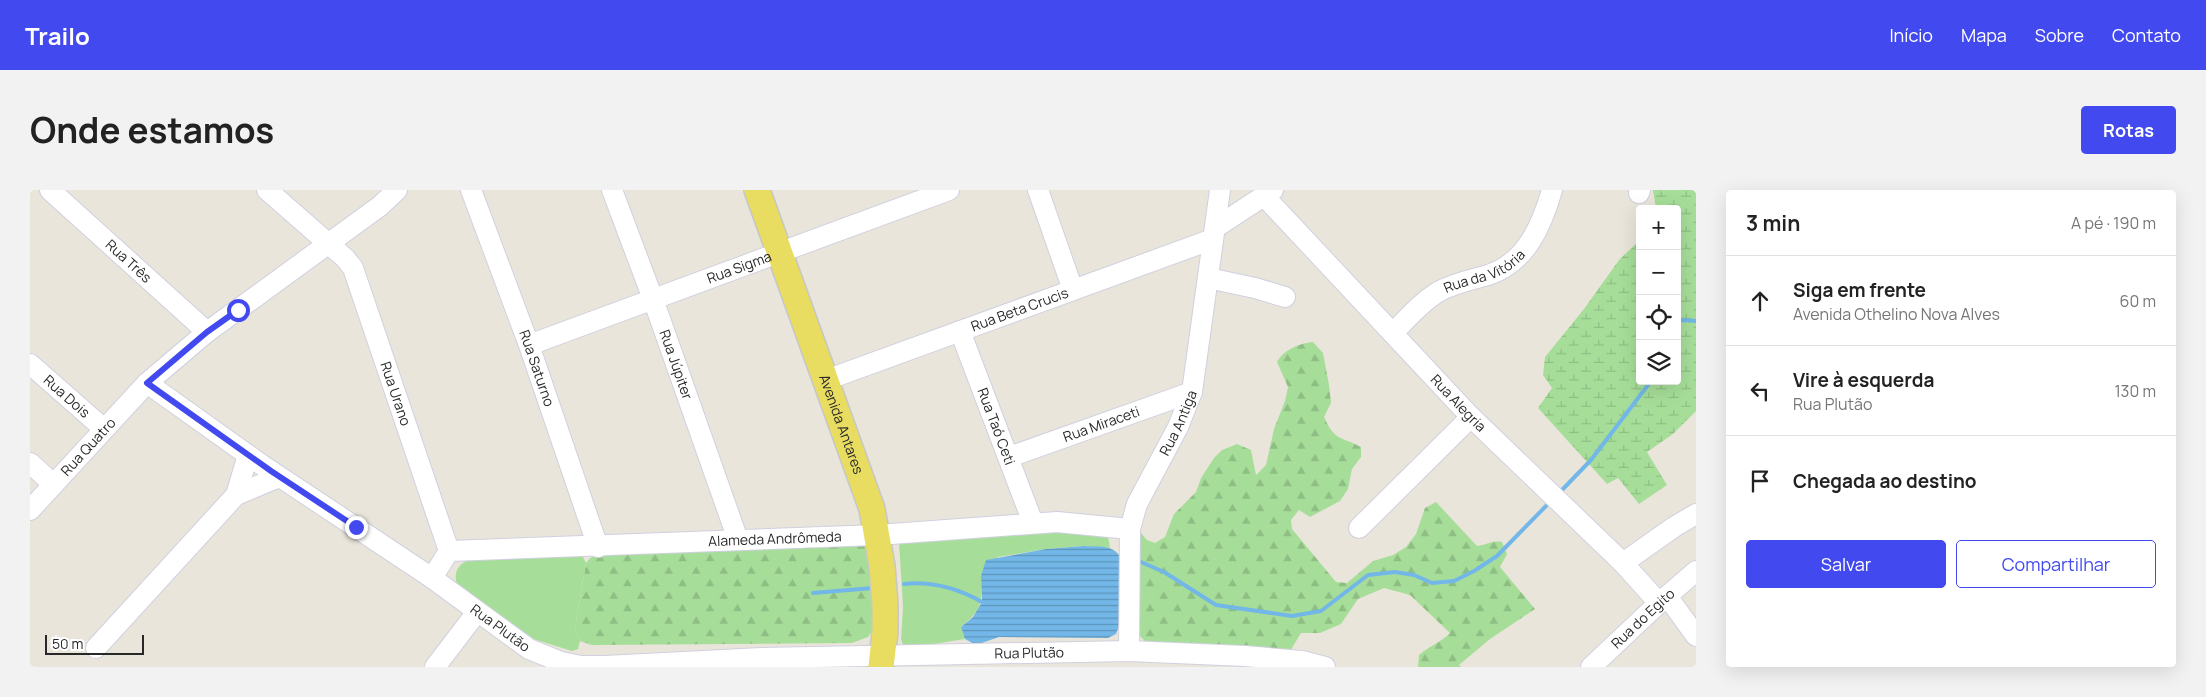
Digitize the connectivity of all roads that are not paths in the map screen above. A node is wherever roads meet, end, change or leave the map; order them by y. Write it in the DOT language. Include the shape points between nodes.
graph roads {
  1 [pos="50,190"];
  2 [pos="267,190"];
  3 [pos="397,190"];
  4 [pos="472,190"];
  5 [pos="612,190"];
  6 [pos="757,190"];
  7 [pos="770,190"];
  8 [pos="949,190"];
  9 [pos="1038,190"];
  10 [pos="1220,190"];
  11 [pos="1552,190"];
  12 [pos="1268,193"];
  13 [pos="1214,234"];
  14 [pos="329,244"];
  15 [pos="785,250"];
  16 [pos="1208,278"];
  17 [pos="1073,290"];
  18 [pos="1285,297"];
  19 [pos="653,299"];
  20 [pos="960,331"];
  21 [pos="207,332"];
  22 [pos="1393,333"];
  23 [pos="529,345"];
  24 [pos="30,364"];
  25 [pos="831,378"];
  26 [pos="147,383"];
  27 [pos="1192,392"];
  28 [pos="1471,417"];
  29 [pos="104,429"];
  30 [pos="248,455"];
  31 [pos="1009,457"];
  32 [pos="30,463"];
  33 [pos="279,477"];
  34 [pos="54,484"];
  35 [pos="236,495"];
  36 [pos="30,510"];
  37 [pos="1696,514"];
  38 [pos="1033,523"];
  39 [pos="1359,528"];
  40 [pos="1130,529"];
  41 [pos="883,535"];
  42 [pos="738,540"];
  43 [pos="598,547"];
  44 [pos="449,551"];
  45 [pos="1623,563"];
  46 [pos="1696,571"];
  47 [pos="432,578"];
  48 [pos="1663,599"];
  49 [pos="477,612"];
  50 [pos="1696,636"];
  51 [pos="96,648"];
  52 [pos="1129,651"];
  53 [pos="1093,660"];
  54 [pos="888,662"];
  55 [pos="760,663"];
  56 [pos="605,666"];
  57 [pos="435,667"];
  58 [pos="1325,667"];
  59 [pos="1591,667"];
  1 -- 21 [label="street, Rua Três"];
  2 -- 14 [label="street, Rua Urano"];
  3 -- 14 [label="street, Rua Quatro"];
  4 -- 23 [label="street, Rua Saturno"];
  5 -- 19 [label="street, Rua Júpiter"];
  6 -- 15 [label="main road, Avenida Antares"];
  7 -- 15 [label="main road, Avenida Antares"];
  8 -- 15 [label="street, Rua Sigma"];
  9 -- 17 [label="street"];
  10 -- 13 [label="street, Rua Antiga"];
  11 -- 22 [label="street, Rua da Vitória" via="1541,224 1514,262 1438,292"];
  12 -- 13 [label="street, Rua Beta Crucis"];
  12 -- 22 [label="street, Rua Alegria"];
  13 -- 16 [label="street, Rua Antiga"];
  13 -- 17 [label="street, Rua Beta Crucis"];
  14 -- 21 [label="street, Rua Quatro"];
  14 -- 44 [label="street, Rua Urano" via="353,268"];
  15 -- 19 [label="street, Rua Sigma"];
  15 -- 25 [label="main road, Avenida Antares"];
  16 -- 18 [label="street"];
  16 -- 27 [label="street, Rua Antiga"];
  17 -- 20 [label="street, Rua Beta Crucis"];
  19 -- 23 [label="street, Rua Sigma"];
  19 -- 42 [label="street, Rua Júpiter"];
  20 -- 25 [label="street, Rua Beta Crucis"];
  20 -- 31 [label="street, Rua Taó Ceti"];
  21 -- 26 [label="street, Rua Quatro"];
  22 -- 28 [label="street, Rua Alegria"];
  23 -- 43 [label="street, Rua Saturno"];
  24 -- 29 [label="street, Rua Dois"];
  25 -- 41 [label="main road, Avenida Antares" via="884,506"];
  26 -- 29 [label="street, Rua Quatro"];
  26 -- 30 [label="street, Rua Plutão"];
  27 -- 31 [label="street, Rua Miraceti"];
  27 -- 40 [label="street, Rua Antiga" via="1178,427 1137,504"];
  28 -- 39 [label="street"];
  28 -- 45 [label="street, Rua Alegria"];
  29 -- 34 [label="street, Rua Quatro"];
  30 -- 33 [label="street, Rua Plutão"];
  30 -- 35 [label="street"];
  31 -- 38 [label="street, Rua Taó Ceti"];
  32 -- 34 [label="street"];
  33 -- 35 [label="street"];
  33 -- 47 [label="street, Rua Plutão"];
  34 -- 36 [label="street, Rua Quatro"];
  35 -- 51 [label="street"];
  37 -- 45 [label="street"];
  38 -- 40 [label="street, Alameda Andrômeda" via="1064,522"];
  38 -- 41 [label="street, Alameda Andrômeda"];
  40 -- 52 [label="street, Rua Antiga"];
  41 -- 42 [label="street, Alameda Andrômeda"];
  41 -- 54 [label="main road, Avenida Antares" via="897,596"];
  42 -- 43 [label="street, Alameda Andrômeda"];
  43 -- 44 [label="street, Alameda Andrômeda"];
  44 -- 47 [label="street"];
  45 -- 48 [label="street, Rua Alegria"];
  46 -- 48 [label="street, Rua do Egito"];
  47 -- 49 [label="street, Rua Plutão"];
  48 -- 50 [label="street, Rua Alegria"];
  48 -- 59 [label="street, Rua do Egito"];
  49 -- 56 [label="street, Rua Plutão" via="539,654 581,666"];
  49 -- 57 [label="street"];
  52 -- 53 [label="street, Rua Plutão"];
  52 -- 58 [label="street, Rua Plutão" via="1245,656 1302,661"];
  53 -- 54 [label="street, Rua Plutão"];
  54 -- 55 [label="street, Rua Plutão"];
  55 -- 56 [label="street, Rua Plutão"];
}
